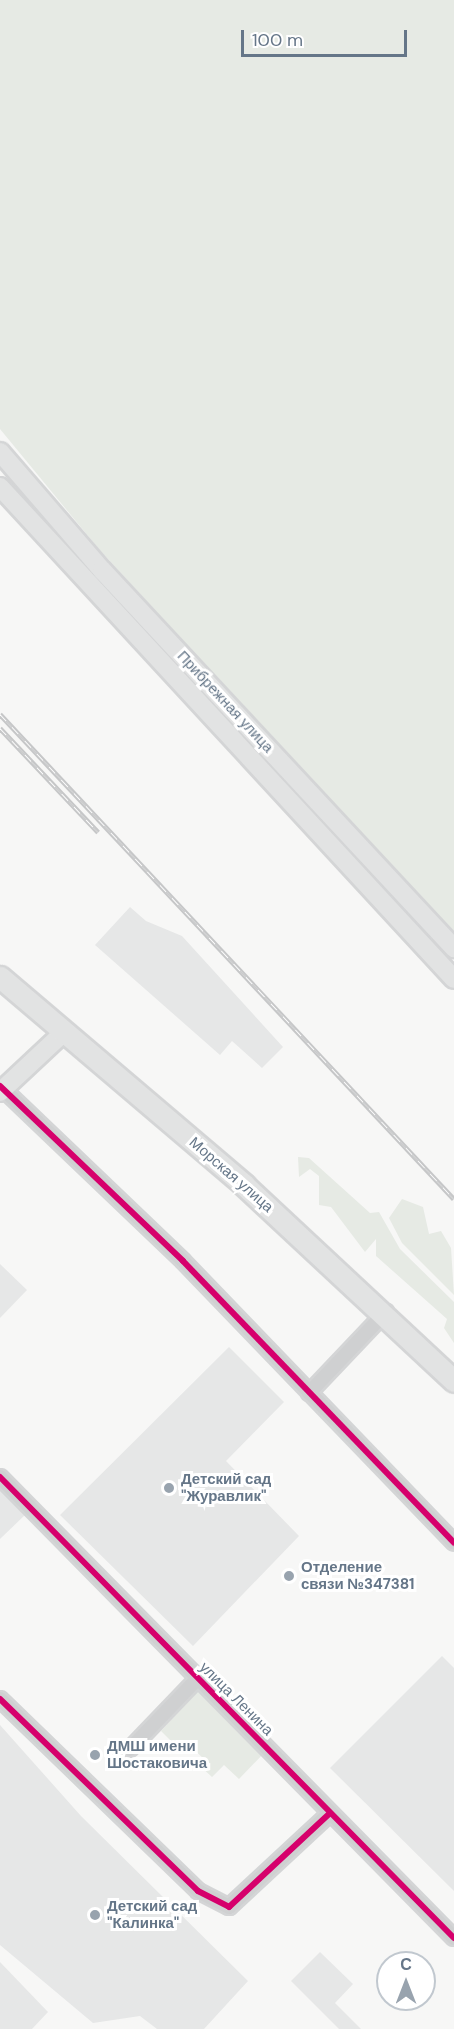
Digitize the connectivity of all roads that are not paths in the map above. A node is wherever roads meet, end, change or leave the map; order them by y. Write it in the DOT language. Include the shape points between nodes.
graph roads {
  1 [pos="0,452"];
  2 [pos="0,487"];
  3 [pos="454,948"];
  4 [pos="0,978"];
  5 [pos="454,979"];
  6 [pos="63,1033"];
  7 [pos="1,1089"];
  8 [pos="386,1312"];
  9 [pos="454,1382"];
  10 [pos="309,1393"];
  11 [pos="2,1485"];
  12 [pos="454,1543"];
  13 [pos="198,1678"];
  14 [pos="0,1699"];
  15 [pos="130,1749"];
  16 [pos="330,1813"];
  17 [pos="454,1938"];
  1 -- 3 [label="main road, Прибрежная улица" via="102,570"];
  2 -- 5 [label="main road, Прибрежная улица"];
  4 -- 6 [label="main road, Морская улица"];
  6 -- 7 [label="main road"];
  6 -- 8 [label="main road, Морская улица"];
  7 -- 10 [label="street" via="183,1261"];
  8 -- 9 [label="main road, Морская улица"];
  8 -- 10 [label="street"];
  10 -- 12 [label="street"];
  11 -- 13 [label="street, улица Ленина"];
  13 -- 15 [label="street"];
  13 -- 16 [label="street, улица Ленина"];
  14 -- 16 [label="street" via="198,1891 229,1907"];
  16 -- 17 [label="street, улица Ленина"];
}
